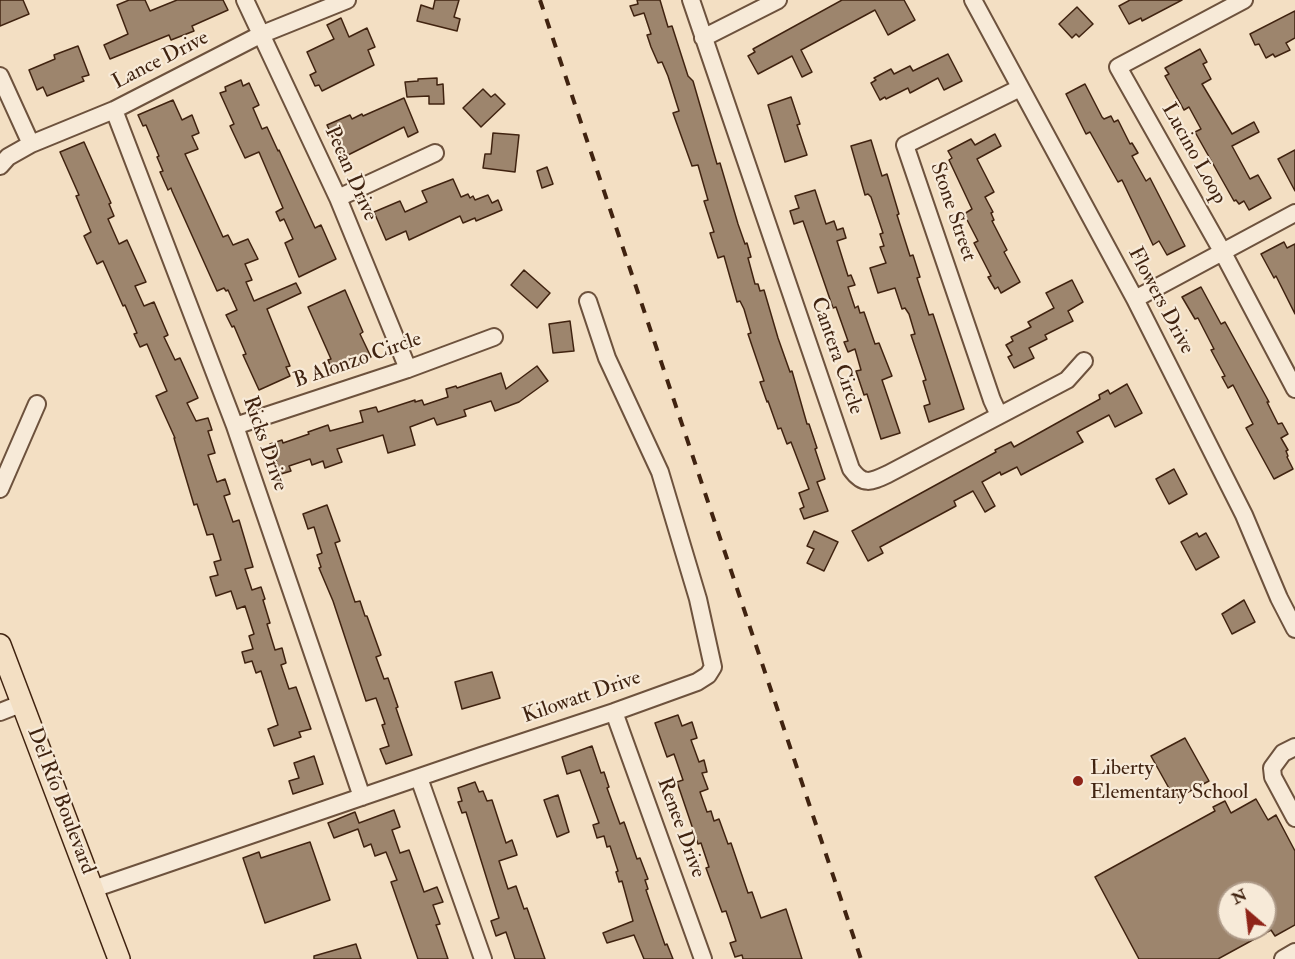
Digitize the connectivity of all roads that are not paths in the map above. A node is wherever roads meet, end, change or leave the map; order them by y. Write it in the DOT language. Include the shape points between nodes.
graph roads {
  1 [pos="245,0"];
  2 [pos="347,0"];
  3 [pos="691,0"];
  4 [pos="778,0"];
  5 [pos="973,0"];
  6 [pos="1244,0"];
  7 [pos="260,35"];
  8 [pos="703,38"];
  9 [pos="0,76"];
  10 [pos="1020,88"];
  11 [pos="114,110"];
  12 [pos="31,144"];
  13 [pos="435,153"];
  14 [pos="0,166"];
  15 [pos="338,198"];
  16 [pos="1295,213"];
  17 [pos="1222,251"];
  18 [pos="1136,299"];
  19 [pos="588,302"];
  20 [pos="494,337"];
  21 [pos="1084,361"];
  22 [pos="408,369"];
  23 [pos="1295,389"];
  24 [pos="37,404"];
  25 [pos="999,415"];
  26 [pos="235,426"];
  27 [pos="0,489"];
  28 [pos="1293,619"];
  29 [pos="3,658"];
  30 [pos="23,703"];
  31 [pos="0,712"];
  32 [pos="614,712"];
  33 [pos="1295,747"];
  34 [pos="419,778"];
  35 [pos="362,797"];
  36 [pos="1295,818"];
  37 [pos="93,889"];
  38 [pos="1295,952"];
  39 [pos="119,959"];
  40 [pos="483,959"];
  41 [pos="703,959"];
  42 [pos="1283,959"];
  1 -- 7 [label="street, Pecan Drive"];
  2 -- 7 [label="street, Lance Drive"];
  3 -- 8 [label="street, Cantera Circle"];
  4 -- 8 [label="street"];
  5 -- 10 [label="street, Flowers Drive"];
  6 -- 17 [label="street, Lucino Loop" via="1118,67"];
  7 -- 11 [label="street, Lance Drive"];
  7 -- 15 [label="street, Pecan Drive"];
  8 -- 25 [label="street, Cantera Circle" via="851,469 857,477 865,482 875,480"];
  9 -- 12 [label="street"];
  10 -- 18 [label="street, Flowers Drive"];
  10 -- 25 [label="street, Stone Street" via="905,145"];
  11 -- 12 [label="street, Lance Drive"];
  11 -- 26 [label="street, Ricks Drive"];
  12 -- 14 [label="street, Lance Drive"];
  13 -- 15 [label="street"];
  15 -- 22 [label="street, Pecan Drive"];
  16 -- 17 [label="street"];
  17 -- 18 [label="street"];
  17 -- 23 [label="street, Lucino Loop"];
  18 -- 28 [label="street, Flowers Drive"];
  19 -- 32 [label="street, Kilowatt Drive" via="607,358 660,472 698,599 713,667 697,682"];
  20 -- 22 [label="street, B Alonzo Circle"];
  21 -- 25 [label="street, Cantera Circle" via="1067,380"];
  22 -- 26 [label="street, B Alonzo Circle"];
  24 -- 27 [label="street"];
  26 -- 35 [label="street, Ricks Drive"];
  29 -- 30 [label="main road, Del Río Boulevard"];
  30 -- 31 [label="street"];
  30 -- 37 [label="main road, Del Río Boulevard"];
  32 -- 34 [label="street, Kilowatt Drive"];
  32 -- 41 [label="street, Renee Drive"];
  33 -- 36 [label="street" via="1283,753 1272,768"];
  34 -- 35 [label="street, Kilowatt Drive"];
  34 -- 40 [label="street"];
  35 -- 37 [label="street, Kilowatt Drive"];
  37 -- 39 [label="main road, Del Río Boulevard"];
  38 -- 42 [label="street"];
}
